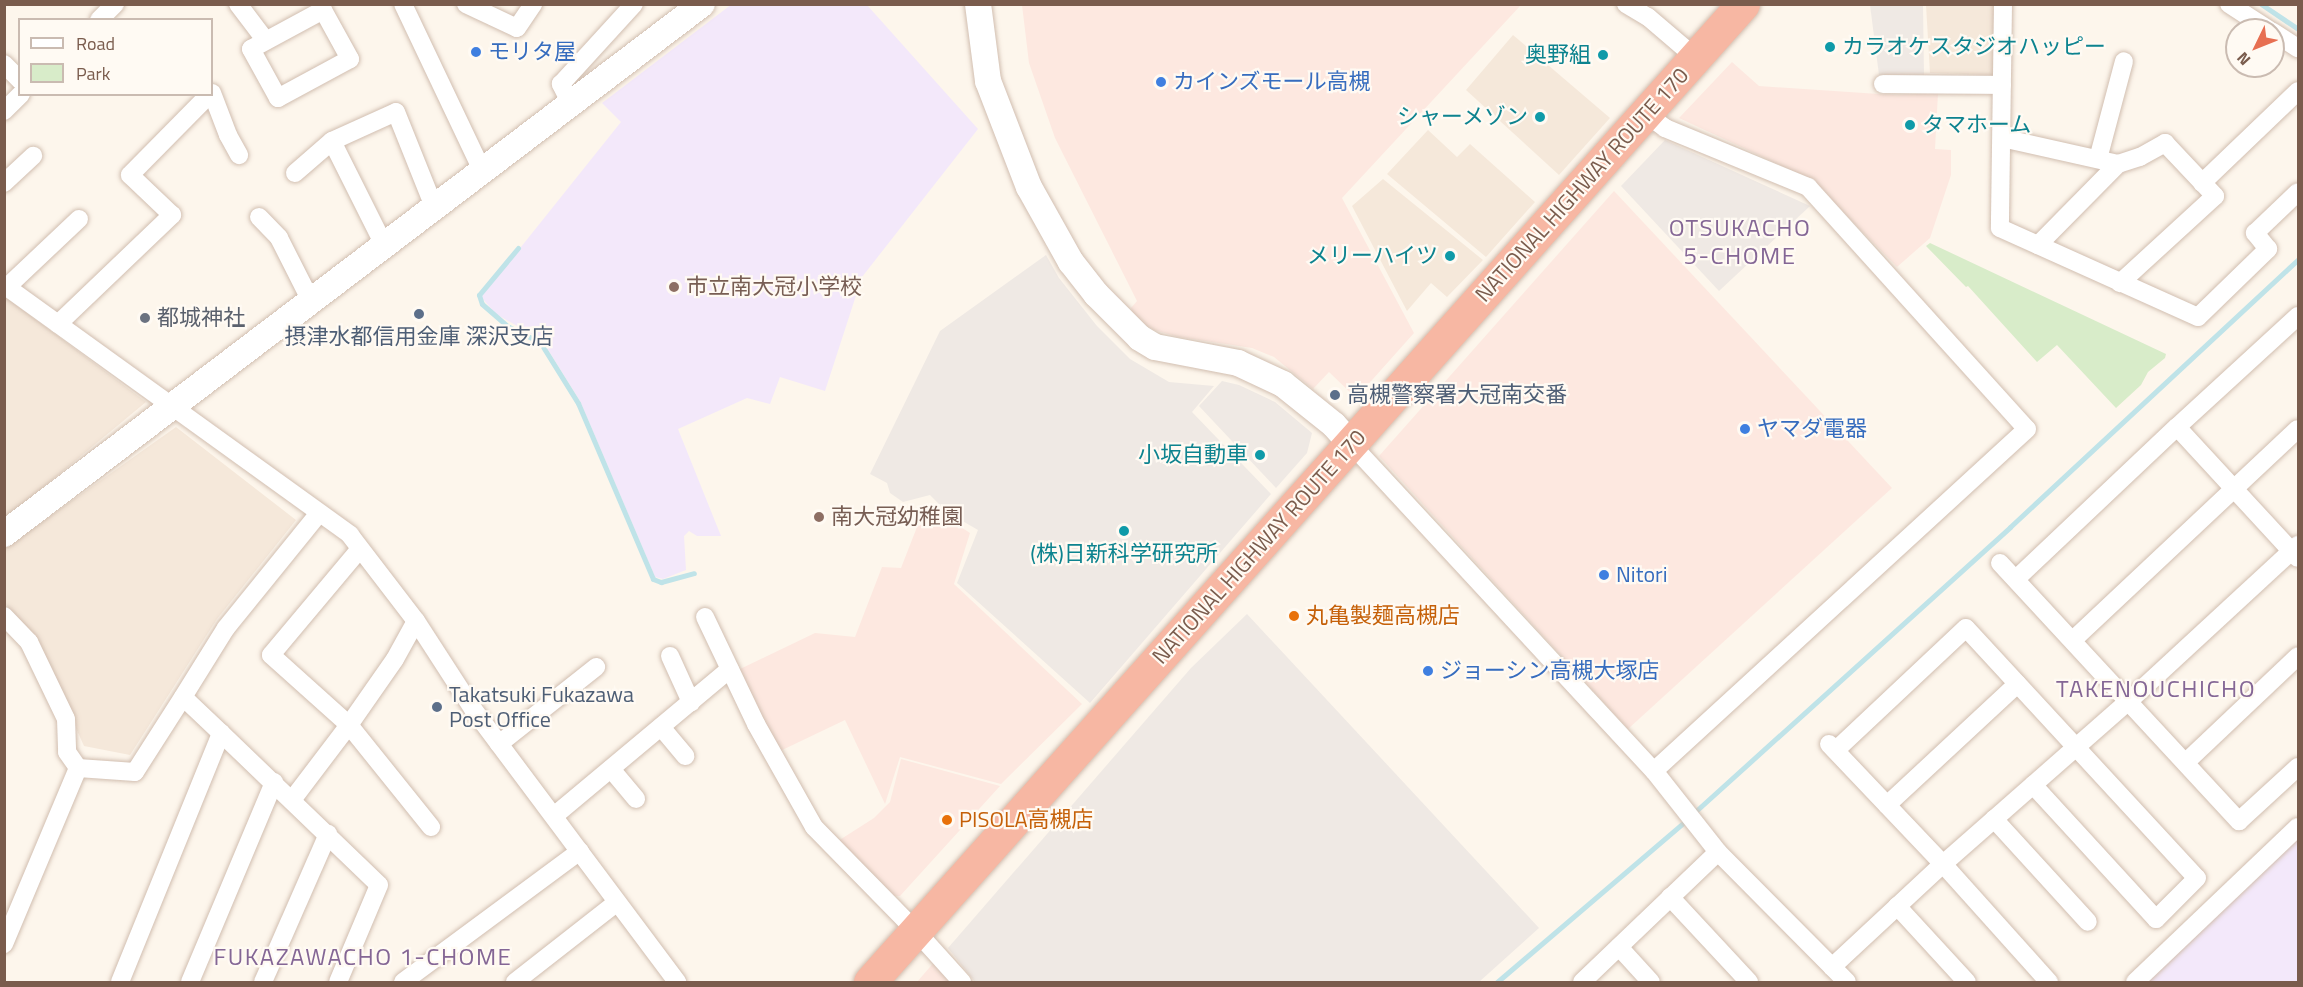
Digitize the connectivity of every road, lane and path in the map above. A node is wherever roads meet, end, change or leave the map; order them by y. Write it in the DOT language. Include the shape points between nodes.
graph roads {
  1 [pos="115,4"];
  2 [pos="238,4"];
  3 [pos="403,4"];
  4 [pos="466,4"];
  5 [pos="533,4"];
  6 [pos="634,4"];
  7 [pos="702,4"];
  8 [pos="978,4"];
  9 [pos="1626,4"];
  10 [pos="1743,4"];
  11 [pos="2003,4"];
  12 [pos="2229,4"];
  13 [pos="101,18"];
  14 [pos="2251,18"];
  15 [pos="2285,40"];
  16 [pos="266,41"];
  17 [pos="2298,48"];
  18 [pos="1696,58"];
  19 [pos="2124,61"];
  20 [pos="4,64"];
  21 [pos="18,78"];
  22 [pos="1883,84"];
  23 [pos="2002,85"];
  24 [pos="2298,91"];
  25 [pos="19,96"];
  26 [pos="209,96"];
  27 [pos="212,96"];
  28 [pos="572,105"];
  29 [pos="4,111"];
  30 [pos="1646,114"];
  31 [pos="2002,138"];
  32 [pos="332,141"];
  33 [pos="239,155"];
  34 [pos="33,156"];
  35 [pos="2098,159"];
  36 [pos="2118,164"];
  37 [pos="482,170"];
  38 [pos="295,173"];
  39 [pos="4,183"];
  40 [pos="2202,183"];
  41 [pos="2298,192"];
  42 [pos="434,207"];
  43 [pos="259,217"];
  44 [pos="79,219"];
  45 [pos="384,245"];
  46 [pos="2038,245"];
  47 [pos="2120,283"];
  48 [pos="6,286"];
  49 [pos="311,301"];
  50 [pos="2298,316"];
  51 [pos="58,324"];
  52 [pos="171,406"];
  53 [pos="2177,428"];
  54 [pos="2298,429"];
  55 [pos="1351,444"];
  56 [pos="2234,489"];
  57 [pos="319,513"];
  58 [pos="4,534"];
  59 [pos="359,550"];
  60 [pos="2296,551"];
  61 [pos="2000,563"];
  62 [pos="2016,579"];
  63 [pos="4,616"];
  64 [pos="705,617"];
  65 [pos="416,621"];
  66 [pos="2073,640"];
  67 [pos="669,656"];
  68 [pos="2298,656"];
  69 [pos="596,667"];
  70 [pos="730,669"];
  71 [pos="2017,684"];
  72 [pos="183,697"];
  73 [pos="2130,700"];
  74 [pos="691,702"];
  75 [pos="349,725"];
  76 [pos="661,727"];
  77 [pos="221,733"];
  78 [pos="499,744"];
  79 [pos="2075,748"];
  80 [pos="686,756"];
  81 [pos="2186,762"];
  82 [pos="2298,767"];
  83 [pos="78,768"];
  84 [pos="611,769"];
  85 [pos="1654,771"];
  86 [pos="274,782"];
  87 [pos="2033,785"];
  88 [pos="636,799"];
  89 [pos="292,800"];
  90 [pos="1887,805"];
  91 [pos="554,816"];
  92 [pos="1994,819"];
  93 [pos="431,827"];
  94 [pos="2298,827"];
  95 [pos="328,834"];
  96 [pos="580,851"];
  97 [pos="1718,852"];
  98 [pos="1943,864"];
  99 [pos="1670,897"];
  100 [pos="616,903"];
  101 [pos="1897,906"];
  102 [pos="2088,922"];
  103 [pos="916,931"];
  104 [pos="4,944"];
  105 [pos="1619,947"];
  106 [pos="1832,967"];
  107 [pos="126,980"];
  108 [pos="190,982"];
  109 [pos="263,982"];
  110 [pos="338,982"];
  111 [pos="403,982"];
  112 [pos="515,982"];
  113 [pos="677,982"];
  114 [pos="870,982"];
  115 [pos="962,982"];
  116 [pos="1582,982"];
  117 [pos="1651,982"];
  118 [pos="1749,982"];
  119 [pos="1847,982"];
  120 [pos="1968,982"];
  121 [pos="2049,982"];
  122 [pos="2135,982"];
  1 -- 13 [label="street"];
  2 -- 16 [label="street"];
  3 -- 37 [label="street"];
  4 -- 5 [label="street" via="517,28"];
  6 -- 28 [label="street" via="561,84"];
  7 -- 28 [label="street"];
  8 -- 55 [label="street" via="988,81 1029,187 1071,262 1096,294 1134,333 1155,346 1238,363 1283,384"];
  9 -- 18 [label="street" via="1648,17"];
  10 -- 18 [label="highway, NATIONAL HIGHWAY ROUTE 170"];
  11 -- 23 [label="street"];
  12 -- 14 [label="street"];
  15 -- 17 [label="street"];
  16 -- 16 [label="street" via="251,49 278,98 350,59 323,10"];
  18 -- 30 [label="highway, NATIONAL HIGHWAY ROUTE 170"];
  19 -- 35 [label="street"];
  20 -- 21 [label="street"];
  22 -- 23 [label="street"];
  23 -- 31 [label="street"];
  24 -- 40 [label="street"];
  25 -- 29 [label="street"];
  26 -- 51 [label="street" via="130,175 172,215"];
  27 -- 33 [label="street"];
  28 -- 37 [label="street"];
  30 -- 55 [label="highway, NATIONAL HIGHWAY ROUTE 170"];
  30 -- 85 [label="street" via="1665,128 1809,187 2027,429"];
  31 -- 35 [label="street"];
  31 -- 46 [label="street" via="2000,228"];
  32 -- 38 [label="street"];
  32 -- 42 [label="street" via="396,112"];
  32 -- 45 [label="street"];
  34 -- 39 [label="street"];
  35 -- 36 [label="street"];
  36 -- 40 [label="street" via="2165,143"];
  36 -- 46 [label="street"];
  37 -- 42 [label="street"];
  40 -- 47 [label="street" via="2215,196"];
  41 -- 47 [label="street" via="2256,233 2268,249 2198,317"];
  42 -- 45 [label="street"];
  43 -- 49 [label="street" via="279,238"];
  44 -- 48 [label="street"];
  45 -- 49 [label="street"];
  46 -- 47 [label="street"];
  48 -- 51 [label="street"];
  49 -- 52 [label="street"];
  50 -- 53 [label="street"];
  51 -- 52 [label="street"];
  52 -- 57 [label="street"];
  52 -- 58 [label="street" via="124,446"];
  53 -- 56 [label="street"];
  53 -- 62 [label="street"];
  54 -- 56 [label="street"];
  55 -- 85 [label="street"];
  55 -- 103 [label="highway, NATIONAL HIGHWAY ROUTE 170"];
  56 -- 60 [label="street"];
  56 -- 66 [label="street"];
  57 -- 59 [label="street" via="350,535"];
  57 -- 72 [label="street" via="226,628"];
  59 -- 65 [label="street"];
  59 -- 75 [label="street" via="272,655"];
  60 -- 73 [label="street"];
  61 -- 62 [label="street"];
  62 -- 66 [label="street"];
  63 -- 83 [label="street" via="34,652 66,718 67,752"];
  64 -- 70 [label="street"];
  65 -- 75 [label="street"];
  65 -- 78 [label="street"];
  66 -- 73 [label="street"];
  67 -- 74 [label="street"];
  68 -- 81 [label="street"];
  69 -- 78 [label="street"];
  70 -- 74 [label="street"];
  70 -- 103 [label="street" via="814,827"];
  71 -- 79 [label="street"];
  71 -- 90 [label="street"];
  71 -- 90 [label="street" via="1966,628 1833,747"];
  72 -- 77 [label="street"];
  72 -- 83 [label="street" via="135,772"];
  73 -- 79 [label="street"];
  73 -- 81 [label="street"];
  74 -- 76 [label="street"];
  75 -- 89 [label="street"];
  75 -- 93 [label="street"];
  76 -- 80 [label="street"];
  76 -- 84 [label="street"];
  77 -- 86 [label="street"];
  77 -- 107 [label="street"];
  78 -- 91 [label="street"];
  79 -- 87 [label="street"];
  79 -- 87 [label="street" via="2197,878 2156,919"];
  81 -- 82 [label="street" via="2239,821"];
  83 -- 104 [label="street"];
  84 -- 88 [label="street"];
  84 -- 91 [label="street"];
  85 -- 97 [label="street"];
  86 -- 89 [label="street"];
  86 -- 108 [label="street"];
  87 -- 92 [label="street"];
  89 -- 95 [label="street"];
  90 -- 98 [label="street"];
  91 -- 96 [label="street"];
  92 -- 98 [label="street"];
  92 -- 102 [label="street"];
  94 -- 122 [label="street"];
  95 -- 109 [label="street"];
  95 -- 110 [label="street" via="379,885"];
  96 -- 100 [label="street"];
  96 -- 111 [label="street"];
  97 -- 99 [label="street"];
  97 -- 106 [label="street"];
  98 -- 101 [label="street"];
  98 -- 121 [label="street"];
  99 -- 105 [label="street"];
  99 -- 118 [label="street"];
  100 -- 112 [label="street"];
  100 -- 113 [label="street"];
  101 -- 106 [label="street"];
  101 -- 120 [label="street"];
  103 -- 114 [label="highway, NATIONAL HIGHWAY ROUTE 170"];
  103 -- 115 [label="street"];
  105 -- 116 [label="street"];
  105 -- 117 [label="street"];
  106 -- 119 [label="street"];
}
